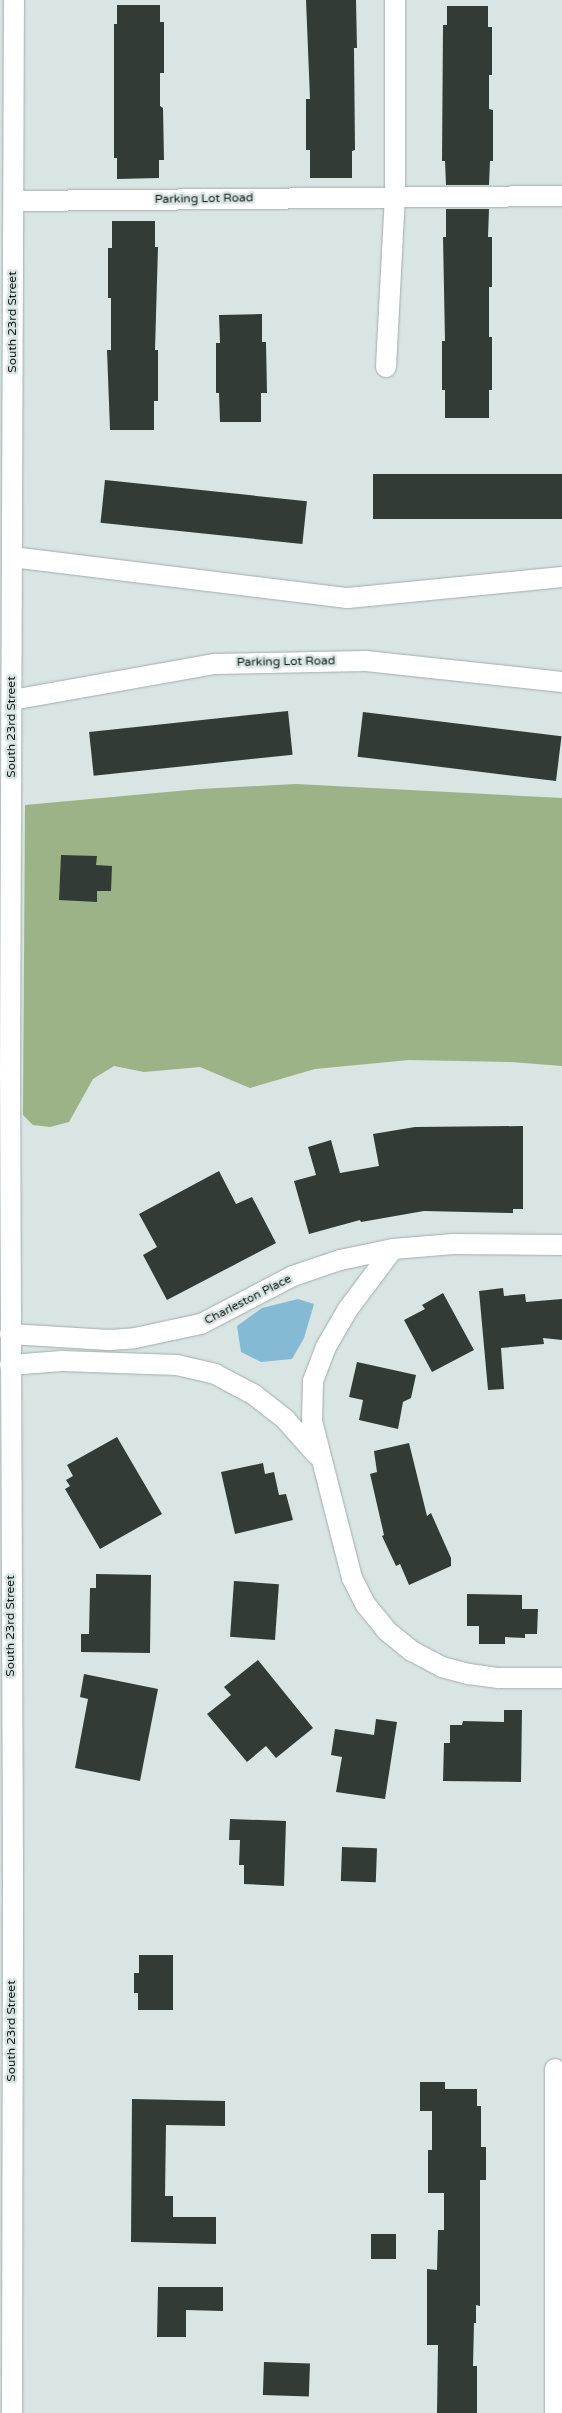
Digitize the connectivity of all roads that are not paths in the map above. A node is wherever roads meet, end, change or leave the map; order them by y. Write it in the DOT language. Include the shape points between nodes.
graph roads {
  1 [pos="14,0"];
  2 [pos="395,0"];
  3 [pos="395,196"];
  4 [pos="562,196"];
  5 [pos="14,201"];
  6 [pos="386,367"];
  7 [pos="12,557"];
  8 [pos="562,576"];
  9 [pos="562,682"];
  10 [pos="12,700"];
  11 [pos="5,1076"];
  12 [pos="562,1245"];
  13 [pos="393,1248"];
  14 [pos="10,1334"];
  15 [pos="10,1365"];
  16 [pos="319,1457"];
  17 [pos="562,1678"];
  18 [pos="6,2049"];
  19 [pos="555,2069"];
  20 [pos="12,2413"];
  21 [pos="554,2413"];
  1 -- 5 [label="street, South 23rd Street"];
  2 -- 3 [label="street"];
  3 -- 4 [label="street, Parking Lot Road"];
  3 -- 5 [label="street, Parking Lot Road"];
  3 -- 6 [label="street"];
  5 -- 7 [label="street, South 23rd Street"];
  7 -- 8 [label="street" via="348,598"];
  7 -- 10 [label="street, South 23rd Street"];
  9 -- 10 [label="street, Parking Lot Road" via="366,661 215,664"];
  10 -- 11 [label="street, South 23rd Street"];
  11 -- 14 [label="street, South 23rd Street"];
  12 -- 13 [label="street, Charleston Place" via="453,1244"];
  13 -- 14 [label="street, Charleston Place" via="340,1260 293,1276 201,1324 109,1340"];
  13 -- 16 [label="street" via="348,1309 326,1347 314,1381 312,1421"];
  14 -- 15 [label="street, South 23rd Street"];
  15 -- 16 [label="street" via="62,1361 177,1365 215,1374 253,1394 286,1418"];
  15 -- 18 [label="street, South 23rd Street"];
  16 -- 17 [label="street" via="331,1491 352,1578 366,1605 387,1631 412,1651 442,1667 499,1678"];
  18 -- 20 [label="street, South 23rd Street"];
  19 -- 21 [label="street"];
}
